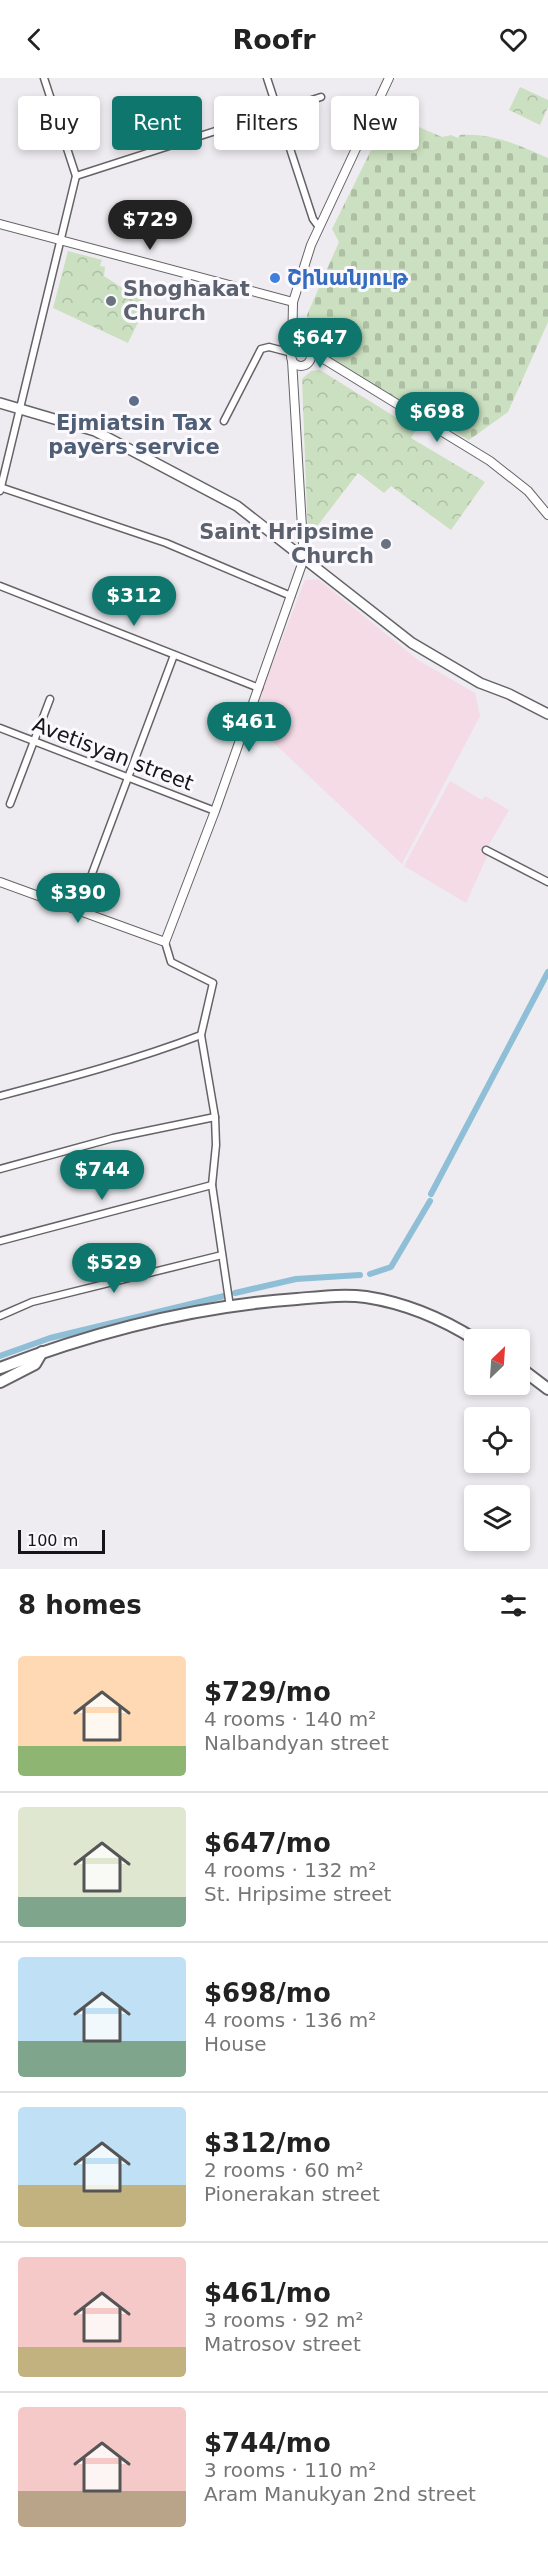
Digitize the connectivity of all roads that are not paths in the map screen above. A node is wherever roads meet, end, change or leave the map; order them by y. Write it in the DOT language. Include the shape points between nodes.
graph roads {
  1 [pos="44,78"];
  2 [pos="267,78"];
  3 [pos="389,78"];
  4 [pos="273,96"];
  5 [pos="214,132"];
  6 [pos="291,150"];
  7 [pos="75,177"];
  8 [pos="0,224"];
  9 [pos="319,227"];
  10 [pos="60,240"];
  11 [pos="293,302"];
  12 [pos="294,330"];
  13 [pos="308,349"];
  14 [pos="292,357"];
  15 [pos="333,363"];
  16 [pos="307,364"];
  17 [pos="295,385"];
  18 [pos="0,403"];
  19 [pos="18,408"];
  20 [pos="224,421"];
  21 [pos="0,488"];
  22 [pos="548,515"];
  23 [pos="302,556"];
  24 [pos="0,586"];
  25 [pos="291,596"];
  26 [pos="174,656"];
  27 [pos="259,688"];
  28 [pos="495,690"];
  29 [pos="50,699"];
  30 [pos="548,714"];
  31 [pos="548,720"];
  32 [pos="0,728"];
  33 [pos="35,741"];
  34 [pos="128,778"];
  35 [pos="10,804"];
  36 [pos="215,811"];
  37 [pos="486,850"];
  38 [pos="0,882"];
  39 [pos="548,882"];
  40 [pos="78,911"];
  41 [pos="165,942"];
  42 [pos="201,1035"];
  43 [pos="0,1096"];
  44 [pos="215,1117"];
  45 [pos="0,1169"];
  46 [pos="212,1185"];
  47 [pos="1,1239"];
  48 [pos="222,1255"];
  49 [pos="230,1307"];
  50 [pos="0,1317"];
  51 [pos="464,1332"];
  52 [pos="42,1352"];
  53 [pos="0,1368"];
  54 [pos="530,1375"];
  55 [pos="0,1382"];
  56 [pos="548,1389"];
  1 -- 7 [label="street"];
  2 -- 4 [label="street"];
  3 -- 9 [label="street"];
  5 -- 7 [label="street"];
  6 -- 9 [label="street"];
  7 -- 10 [label="street"];
  8 -- 10 [label="street"];
  9 -- 11 [label="street"];
  10 -- 11 [label="street"];
  10 -- 19 [label="street"];
  11 -- 12 [label="street"];
  12 -- 13 [label="street"];
  12 -- 14 [label="street"];
  13 -- 14 [label="street" via="298,346"];
  13 -- 15 [label="street"];
  13 -- 16 [label="street" via="311,356"];
  14 -- 16 [label="street" via="297,365"];
  14 -- 17 [label="street"];
  14 -- 20 [label="street" via="269,347 261,349"];
  15 -- 16 [label="street"];
  15 -- 22 [label="street" via="490,461 528,490"];
  16 -- 17 [label="street"];
  17 -- 23 [label="street"];
  18 -- 19 [label="main road"];
  19 -- 21 [label="street"];
  19 -- 23 [label="main road" via="95,431 120,443 237,506"];
  21 -- 25 [label="street" via="166,543"];
  23 -- 25 [label="street"];
  23 -- 28 [label="main road" via="412,643"];
  24 -- 26 [label="street"];
  25 -- 27 [label="street"];
  26 -- 27 [label="street"];
  26 -- 34 [label="street"];
  27 -- 36 [label="street"];
  28 -- 30 [label="main road"];
  28 -- 31 [label="main road"];
  29 -- 33 [label="street"];
  32 -- 33 [label="street, Avetisyan street"];
  33 -- 34 [label="street, Avetisyan street"];
  33 -- 35 [label="street"];
  34 -- 36 [label="street, Avetisyan street"];
  34 -- 40 [label="street"];
  36 -- 41 [label="street"];
  37 -- 39 [label="street"];
  38 -- 40 [label="street"];
  40 -- 41 [label="street"];
  41 -- 42 [label="street" via="171,962 213,983"];
  42 -- 43 [label="street" via="177,1046"];
  42 -- 44 [label="street"];
  44 -- 45 [label="street" via="114,1138"];
  44 -- 46 [label="street"];
  46 -- 47 [label="street"];
  46 -- 48 [label="street"];
  48 -- 49 [label="street"];
  48 -- 50 [label="street" via="32,1302"];
  49 -- 51 [label="highway" via="341,1295 412,1308"];
  49 -- 52 [label="highway"];
  52 -- 53 [label="highway"];
  52 -- 55 [label="highway" via="35,1364"];
  54 -- 56 [label="highway"];
}
